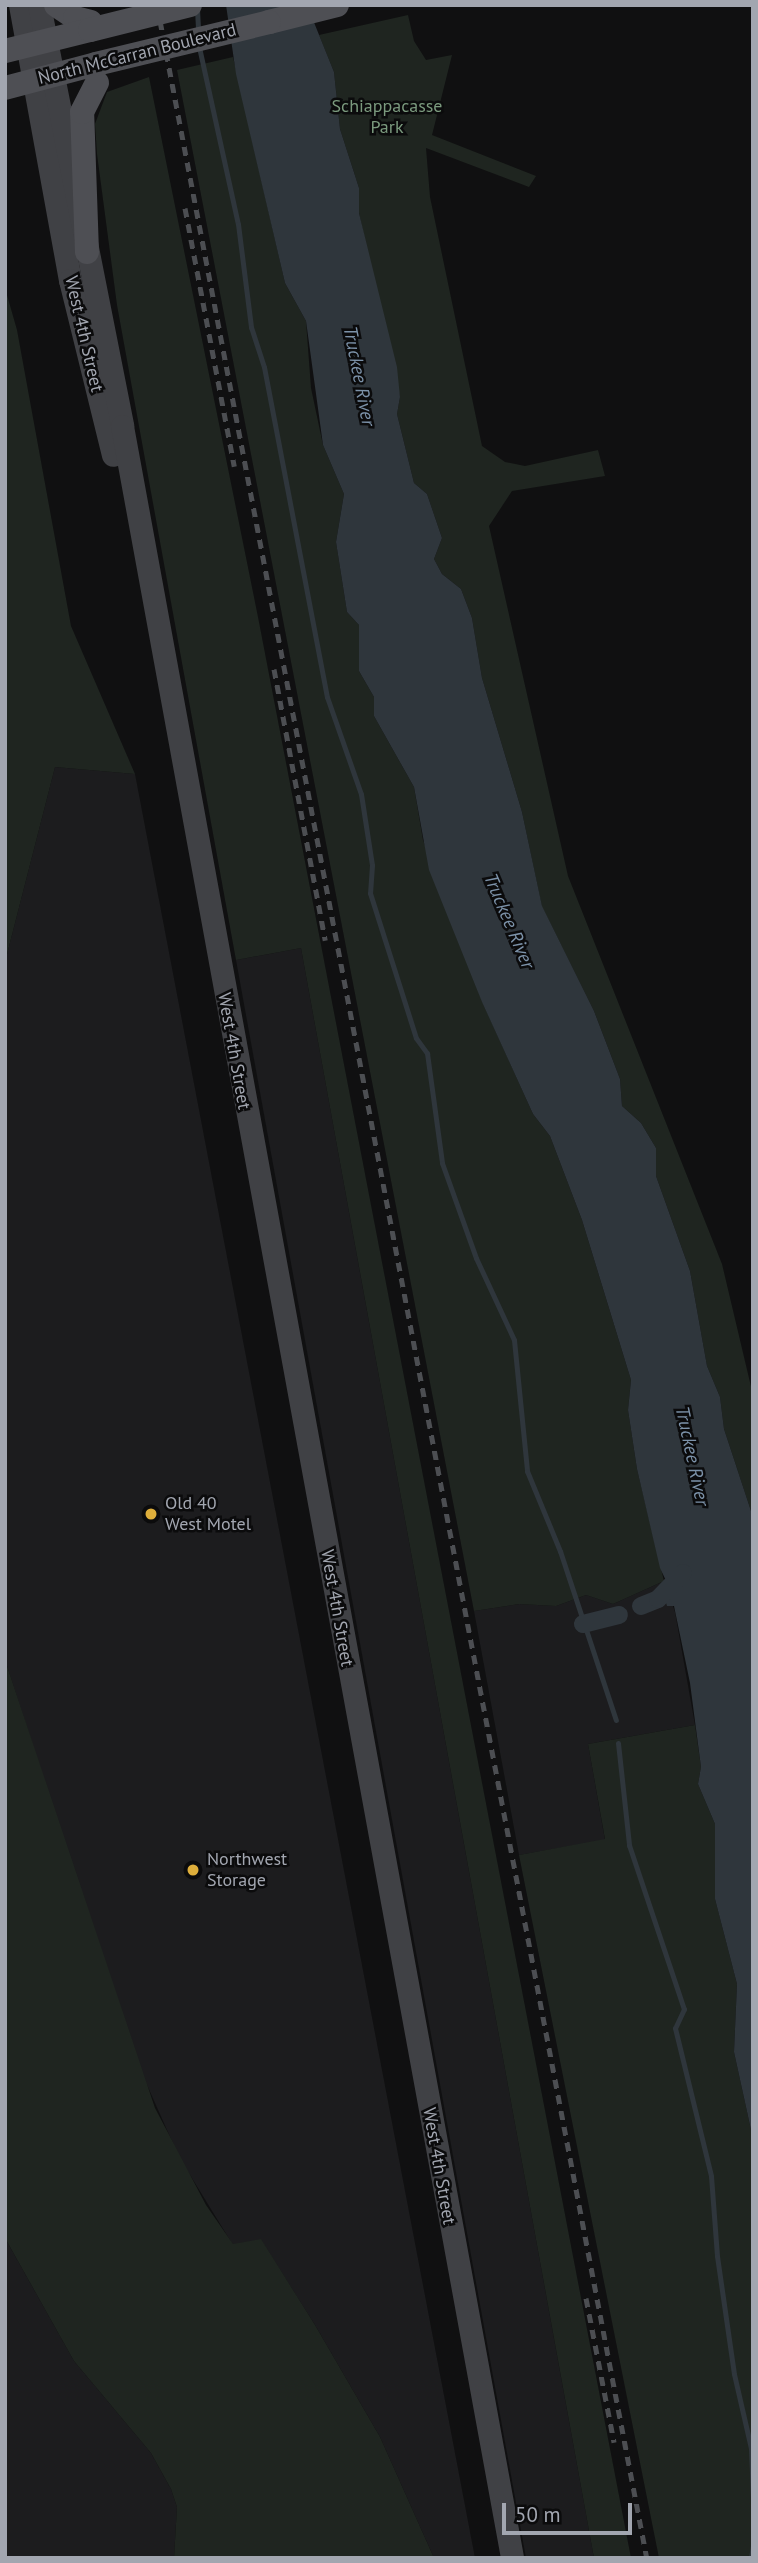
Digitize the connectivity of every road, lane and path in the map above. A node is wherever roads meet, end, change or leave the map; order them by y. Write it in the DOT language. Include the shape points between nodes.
graph roads {
  1 [pos="20,5"];
  2 [pos="39,5"];
  3 [pos="56,5"];
  4 [pos="190,5"];
  5 [pos="337,5"];
  6 [pos="90,26"];
  7 [pos="26,46"];
  8 [pos="97,73"];
  9 [pos="42,77"];
  10 [pos="5,88"];
  11 [pos="87,252"];
  12 [pos="163,659"];
  13 [pos="512,2558"];
  1 -- 7 [label="main road, West 4th Street"];
  2 -- 7 [label="main road, West 4th Street"];
  3 -- 6 [label="main road"];
  4 -- 6 [label="main road, North McCarran Boulevard, bridge"];
  5 -- 8 [label="main road, North McCarran Boulevard, bridge" via="183,42"];
  6 -- 7 [label="main road, North McCarran Boulevard"];
  7 -- 9 [label="main road, West 4th Street"];
  8 -- 9 [label="main road, North McCarran Boulevard"];
  8 -- 11 [label="main road" via="82,112"];
  9 -- 10 [label="main road, North McCarran Boulevard"];
  9 -- 11 [label="main road, West 4th Street"];
  9 -- 12 [label="main road, West 4th Street" via="71,280"];
  11 -- 12 [label="main road, West 4th Street"];
  12 -- 13 [label="main road, West 4th Street"];
}
